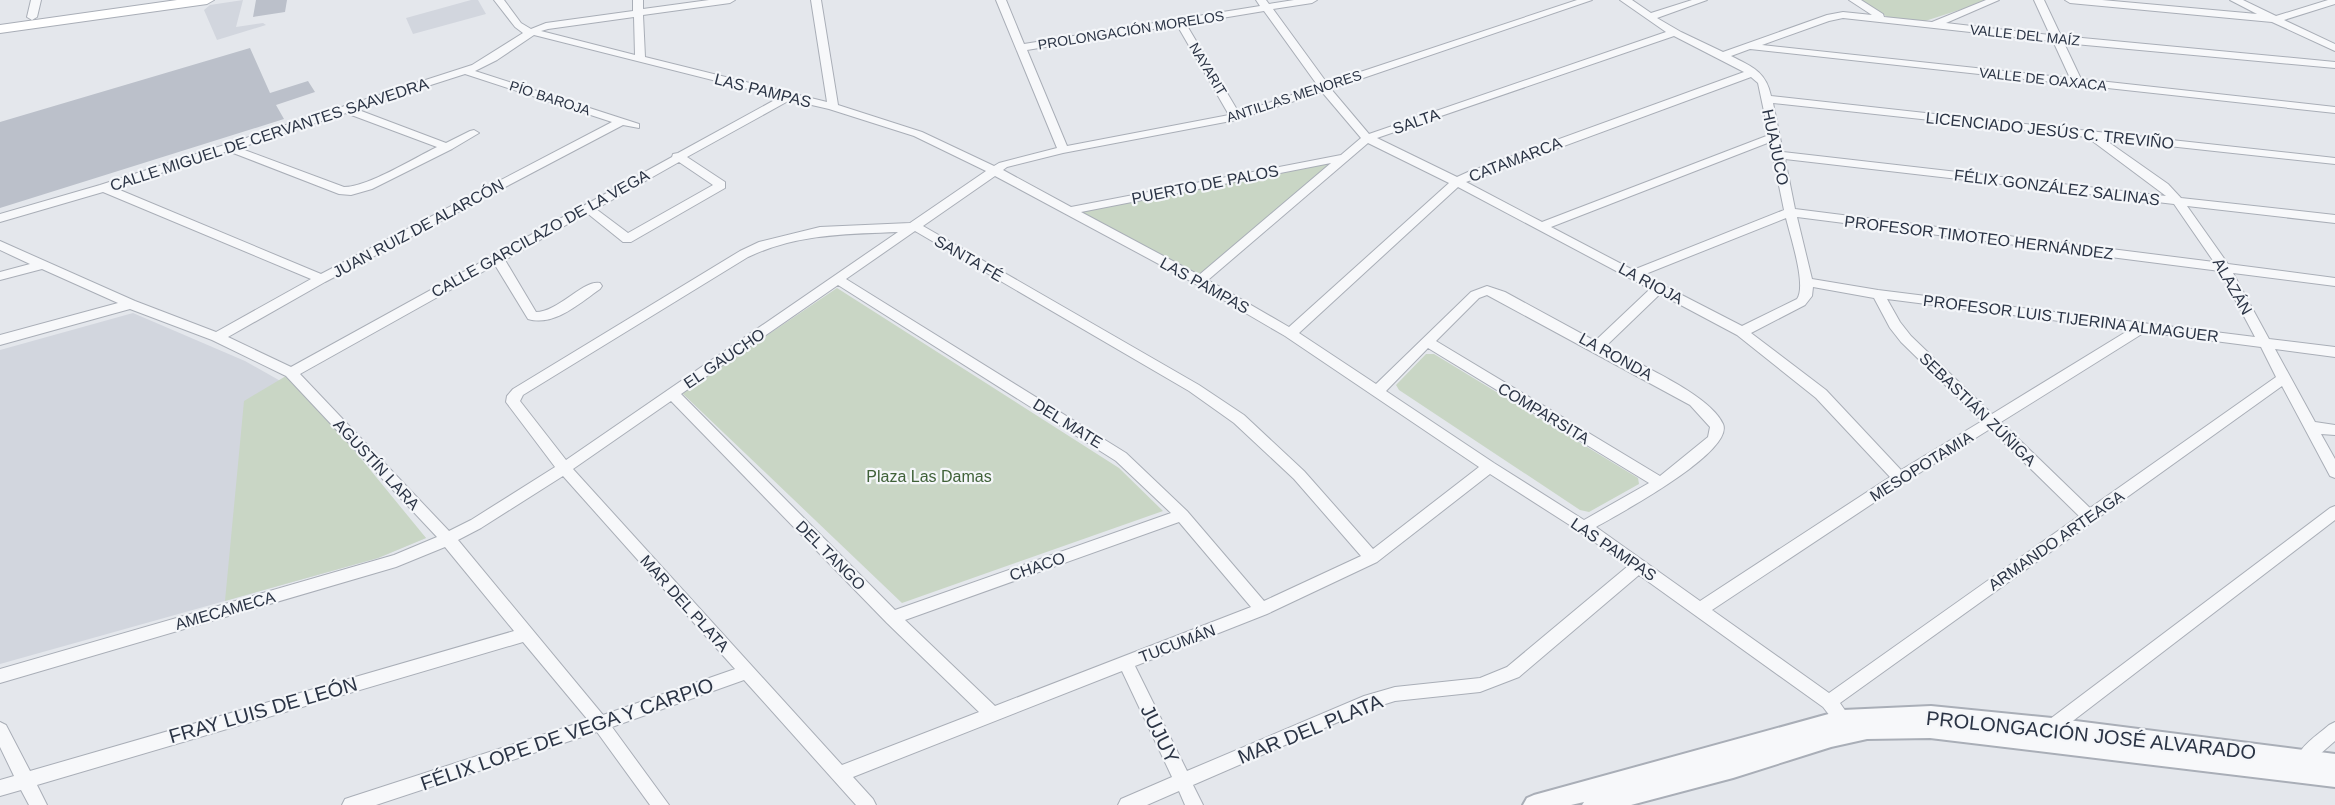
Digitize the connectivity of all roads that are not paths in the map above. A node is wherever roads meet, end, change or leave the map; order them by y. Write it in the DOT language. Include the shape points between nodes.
graph roads {
  1 [pos="36,0"];
  2 [pos="194,0"];
  3 [pos="207,0"];
  4 [pos="499,0"];
  5 [pos="638,0"];
  6 [pos="730,0"];
  7 [pos="816,0"];
  8 [pos="1001,0"];
  9 [pos="1312,0"];
  10 [pos="1587,0"];
  11 [pos="1625,0"];
  12 [pos="1702,0"];
  13 [pos="1854,0"];
  14 [pos="1994,0"];
  15 [pos="2039,0"];
  16 [pos="2070,0"];
  17 [pos="2144,0"];
  18 [pos="2235,0"];
  19 [pos="2332,1"];
  20 [pos="162,3"];
  21 [pos="1264,4"];
  22 [pos="2161,9"];
  23 [pos="639,13"];
  24 [pos="32,17"];
  25 [pos="1650,17"];
  26 [pos="1886,20"];
  27 [pos="2276,20"];
  28 [pos="1180,22"];
  29 [pos="1934,24"];
  30 [pos="0,26"];
  31 [pos="531,32"];
  32 [pos="1674,33"];
  33 [pos="2058,39"];
  34 [pos="1751,46"];
  35 [pos="1021,48"];
  36 [pos="2335,48"];
  37 [pos="1721,56"];
  38 [pos="640,60"];
  39 [pos="2335,65"];
  40 [pos="466,71"];
  41 [pos="1751,73"];
  42 [pos="2077,83"];
  43 [pos="1324,87"];
  44 [pos="789,96"];
  45 [pos="1766,99"];
  46 [pos="833,106"];
  47 [pos="345,109"];
  48 [pos="2335,110"];
  49 [pos="1236,117"];
  50 [pos="621,122"];
  51 [pos="635,126"];
  52 [pos="474,133"];
  53 [pos="2090,134"];
  54 [pos="1774,137"];
  55 [pos="1367,138"];
  56 [pos="227,147"];
  57 [pos="448,147"];
  58 [pos="1063,150"];
  59 [pos="1778,155"];
  60 [pos="677,156"];
  61 [pos="1342,158"];
  62 [pos="2335,161"];
  63 [pos="995,171"];
  64 [pos="1457,182"];
  65 [pos="104,188"];
  66 [pos="2178,201"];
  67 [pos="586,207"];
  68 [pos="1068,211"];
  69 [pos="1790,212"];
  70 [pos="0,218"];
  71 [pos="2335,219"];
  72 [pos="1542,226"];
  73 [pos="916,227"];
  74 [pos="0,245"];
  75 [pos="497,257"];
  76 [pos="40,265"];
  77 [pos="2224,268"];
  78 [pos="1634,274"];
  79 [pos="0,276"];
  80 [pos="321,279"];
  81 [pos="839,280"];
  82 [pos="1200,281"];
  83 [pos="1807,282"];
  84 [pos="2335,282"];
  85 [pos="596,286"];
  86 [pos="1660,288"];
  87 [pos="1878,294"];
  88 [pos="131,304"];
  89 [pos="2144,327"];
  90 [pos="1742,332"];
  91 [pos="1290,333"];
  92 [pos="217,337"];
  93 [pos="0,340"];
  94 [pos="1428,342"];
  95 [pos="2265,343"];
  96 [pos="1598,346"];
  97 [pos="2335,352"];
  98 [pos="291,373"];
  99 [pos="2284,378"];
  100 [pos="1377,391"];
  101 [pos="672,394"];
  102 [pos="514,396"];
  103 [pos="1992,423"];
  104 [pos="2310,427"];
  105 [pos="2335,430"];
  106 [pos="1489,467"];
  107 [pos="564,468"];
  108 [pos="2335,472"];
  109 [pos="1900,478"];
  110 [pos="1660,483"];
  111 [pos="2335,512"];
  112 [pos="1182,515"];
  113 [pos="2089,516"];
  114 [pos="1584,527"];
  115 [pos="448,539"];
  116 [pos="1372,558"];
  117 [pos="1640,566"];
  118 [pos="1262,609"];
  119 [pos="1700,609"];
  120 [pos="892,618"];
  121 [pos="526,634"];
  122 [pos="1126,663"];
  123 [pos="747,672"];
  124 [pos="0,676"];
  125 [pos="1829,702"];
  126 [pos="992,714"];
  127 [pos="600,723"];
  128 [pos="1847,726"];
  129 [pos="0,730"];
  130 [pos="2335,730"];
  131 [pos="2053,735"];
  132 [pos="2335,764"];
  133 [pos="2305,765"];
  134 [pos="840,774"];
  135 [pos="2335,777"];
  136 [pos="26,779"];
  137 [pos="1183,782"];
  138 [pos="0,788"];
  139 [pos="38,805"];
  140 [pos="351,805"];
  141 [pos="660,805"];
  142 [pos="867,805"];
  143 [pos="1127,805"];
  144 [pos="1194,805"];
  145 [pos="1534,805"];
  146 [pos="1593,805"];
  1 -- 24 [label="street"];
  2 -- 20 [label="main road"];
  3 -- 20 [label="main road"];
  4 -- 31 [label="street, LAS PAMPAS" via="518,26"];
  5 -- 23 [label="street"];
  6 -- 23 [label="street, CALLE MIGUEL DE CERVANTES SAAVEDRA"];
  7 -- 46 [label="street"];
  8 -- 35 [label="street"];
  9 -- 21 [label="street, PROLONGACIÓN MORELOS"];
  10 -- 43 [label="street, ANTILLAS MENORES"];
  11 -- 25 [label="street, HUAJUCO"];
  12 -- 25 [label="street"];
  13 -- 26 [label="street"];
  14 -- 29 [label="street"];
  15 -- 33 [label="street"];
  16 -- 22 [label="street"];
  17 -- 22 [label="street"];
  18 -- 27 [label="street"];
  19 -- 27 [label="street"];
  20 -- 24 [label="main road"];
  20 -- 30 [label="main road"];
  21 -- 28 [label="street, PROLONGACIÓN MORELOS"];
  21 -- 43 [label="street"];
  22 -- 27 [label="street"];
  23 -- 31 [label="street, CALLE MIGUEL DE CERVANTES SAAVEDRA" via="559,24"];
  23 -- 38 [label="street"];
  24 -- 30 [label="main road"];
  25 -- 32 [label="street, HUAJUCO"];
  26 -- 29 [label="street, VALLE DEL MAÍZ"];
  26 -- 34 [label="street, VALLE DEL MAÍZ" via="1832,16"];
  27 -- 36 [label="street"];
  28 -- 35 [label="street, PROLONGACIÓN MORELOS"];
  28 -- 49 [label="street, NAYARIT"];
  29 -- 33 [label="street, VALLE DEL MAÍZ"];
  31 -- 38 [label="street, LAS PAMPAS"];
  31 -- 40 [label="street, CALLE MIGUEL DE CERVANTES SAAVEDRA" via="485,64"];
  32 -- 37 [label="street, HUAJUCO"];
  32 -- 55 [label="street, SALTA"];
  33 -- 39 [label="street, VALLE DEL MAÍZ"];
  33 -- 42 [label="street"];
  34 -- 37 [label="street, VALLE DEL MAÍZ"];
  34 -- 42 [label="street, VALLE DE OAXACA"];
  35 -- 58 [label="street"];
  37 -- 41 [label="street, HUAJUCO"];
  38 -- 44 [label="street, LAS PAMPAS"];
  40 -- 47 [label="street, CALLE MIGUEL DE CERVANTES SAAVEDRA"];
  40 -- 50 [label="street, PÍO BAROJA"];
  41 -- 45 [label="street, HUAJUCO" via="1763,82"];
  41 -- 64 [label="street, CATAMARCA"];
  42 -- 48 [label="street, VALLE DE OAXACA"];
  43 -- 49 [label="street, ANTILLAS MENORES"];
  43 -- 55 [label="street"];
  44 -- 46 [label="street, LAS PAMPAS"];
  44 -- 60 [label="street, CALLE GARCILAZO DE LA VEGA"];
  45 -- 53 [label="street, LICENCIADO JESÚS C. TREVIÑO"];
  45 -- 54 [label="street, HUAJUCO"];
  46 -- 63 [label="street, LAS PAMPAS" via="918,134"];
  47 -- 56 [label="street, CALLE MIGUEL DE CERVANTES SAAVEDRA"];
  47 -- 57 [label="street"];
  49 -- 58 [label="street, ANTILLAS MENORES"];
  50 -- 51 [label="street, PÍO BAROJA"];
  50 -- 80 [label="street, JUAN RUIZ DE ALARCÓN"];
  52 -- 57 [label="street"];
  53 -- 62 [label="street, LICENCIADO JESÚS C. TREVIÑO"];
  53 -- 66 [label="street, ALAZÁN"];
  54 -- 59 [label="street, HUAJUCO"];
  54 -- 72 [label="street"];
  55 -- 61 [label="street, SALTA"];
  55 -- 64 [label="street, LA RIOJA"];
  56 -- 57 [label="street" via="343,191 368,186"];
  56 -- 65 [label="street, CALLE MIGUEL DE CERVANTES SAAVEDRA"];
  58 -- 63 [label="street, ANTILLAS MENORES" via="1015,161"];
  59 -- 66 [label="street, FÉLIX GONZÁLEZ SALINAS"];
  59 -- 69 [label="street, HUAJUCO"];
  60 -- 67 [label="street, CALLE GARCILAZO DE LA VEGA"];
  60 -- 67 [label="street" via="721,185 627,239"];
  61 -- 68 [label="street, PUERTO DE PALOS"];
  61 -- 82 [label="street, SALTA"];
  63 -- 68 [label="street, LAS PAMPAS"];
  63 -- 73 [label="street, EL GAUCHO"];
  64 -- 72 [label="street, LA RIOJA"];
  64 -- 91 [label="street, CATAMARCA"];
  65 -- 70 [label="street, CALLE MIGUEL DE CERVANTES SAAVEDRA"];
  65 -- 80 [label="street"];
  66 -- 71 [label="street, FÉLIX GONZÁLEZ SALINAS"];
  66 -- 77 [label="street, ALAZÁN"];
  67 -- 75 [label="street, CALLE GARCILAZO DE LA VEGA"];
  68 -- 82 [label="street, LAS PAMPAS"];
  69 -- 77 [label="street, PROFESOR TIMOTEO HERNÁNDEZ"];
  69 -- 78 [label="street, PROFESOR TIMOTEO HERNÁNDEZ"];
  69 -- 83 [label="street, HUAJUCO"];
  72 -- 78 [label="street, LA RIOJA"];
  73 -- 81 [label="street, EL GAUCHO"];
  73 -- 102 [label="street, SANTA FÉ" via="820,231 763,245"];
  73 -- 116 [label="street, SANTA FÉ" via="1194,388 1239,419 1299,475"];
  74 -- 76 [label="street, AGUSTÍN LARA"];
  75 -- 85 [label="street" via="532,316 537,318 552,314"];
  75 -- 98 [label="street, CALLE GARCILAZO DE LA VEGA"];
  76 -- 79 [label="street"];
  76 -- 88 [label="street, AGUSTÍN LARA"];
  77 -- 84 [label="street, PROFESOR TIMOTEO HERNÁNDEZ"];
  77 -- 95 [label="street, ALAZÁN"];
  78 -- 86 [label="street, LA RIOJA"];
  80 -- 92 [label="street, JUAN RUIZ DE ALARCÓN"];
  81 -- 101 [label="street, EL GAUCHO"];
  81 -- 112 [label="street, DEL MATE" via="1121,457"];
  82 -- 91 [label="street, LAS PAMPAS"];
  83 -- 87 [label="street, PROFESOR LUIS TIJERINA ALMAGUER"];
  83 -- 90 [label="street" via="1806,296 1801,302"];
  86 -- 90 [label="street, LA RIOJA"];
  86 -- 96 [label="street"];
  87 -- 89 [label="street, PROFESOR LUIS TIJERINA ALMAGUER"];
  87 -- 103 [label="street, SEBASTIÁN ZÚÑIGA" via="1906,339"];
  88 -- 92 [label="street, AGUSTÍN LARA"];
  88 -- 93 [label="street"];
  89 -- 95 [label="street, PROFESOR LUIS TIJERINA ALMAGUER"];
  89 -- 103 [label="street, MESOPOTAMIA"];
  90 -- 109 [label="street, LA RIOJA" via="1821,394"];
  91 -- 100 [label="street, LAS PAMPAS"];
  92 -- 98 [label="street, AGUSTÍN LARA"];
  94 -- 96 [label="street, LA RONDA" via="1475,295 1487,290"];
  94 -- 100 [label="street, LA RONDA"];
  94 -- 110 [label="street, COMPARSITA"];
  95 -- 97 [label="street, PROFESOR LUIS TIJERINA ALMAGUER"];
  95 -- 99 [label="street, ALAZÁN"];
  96 -- 110 [label="street, LA RONDA" via="1683,393 1703,408 1717,426 1713,441"];
  98 -- 115 [label="street, AGUSTÍN LARA"];
  99 -- 104 [label="street, ALAZÁN"];
  99 -- 113 [label="street, ARMANDO ARTEAGA"];
  100 -- 106 [label="street, LAS PAMPAS"];
  101 -- 107 [label="street, EL GAUCHO"];
  101 -- 120 [label="street, DEL TANGO"];
  102 -- 107 [label="street, MAR DEL PLATA" via="515,407"];
  103 -- 109 [label="street, MESOPOTAMIA"];
  103 -- 113 [label="street, SEBASTIÁN ZÚÑIGA"];
  104 -- 105 [label="street"];
  104 -- 108 [label="street, ALAZÁN"];
  106 -- 114 [label="street, LAS PAMPAS"];
  106 -- 116 [label="street, TUCUMÁN"];
  107 -- 115 [label="street, EL GAUCHO"];
  107 -- 123 [label="street, MAR DEL PLATA"];
  109 -- 119 [label="street, MESOPOTAMIA"];
  110 -- 114 [label="street, LA RONDA"];
  111 -- 131 [label="street"];
  112 -- 118 [label="street, DEL MATE"];
  112 -- 120 [label="street, CHACO"];
  113 -- 125 [label="street, ARMANDO ARTEAGA"];
  114 -- 117 [label="street, LAS PAMPAS"];
  115 -- 121 [label="street, AGUSTÍN LARA"];
  115 -- 124 [label="street, AMECAMECA" via="359,572"];
  116 -- 118 [label="street, TUCUMÁN"];
  117 -- 119 [label="street, LAS PAMPAS"];
  117 -- 137 [label="street, MAR DEL PLATA" via="1513,672 1480,685 1395,694 1364,703"];
  118 -- 122 [label="street, TUCUMÁN"];
  119 -- 125 [label="street, LAS PAMPAS"];
  120 -- 126 [label="street, DEL TANGO"];
  121 -- 127 [label="street, AGUSTÍN LARA"];
  121 -- 136 [label="street, FRAY LUIS DE LEÓN"];
  122 -- 126 [label="street, TUCUMÁN"];
  122 -- 137 [label="street, JUJUY"];
  123 -- 127 [label="street, FÉLIX LOPE DE VEGA Y CARPIO"];
  123 -- 134 [label="street, MAR DEL PLATA"];
  125 -- 128 [label="street, LAS PAMPAS"];
  126 -- 134 [label="street, TUCUMÁN"];
  127 -- 140 [label="street, FÉLIX LOPE DE VEGA Y CARPIO"];
  127 -- 141 [label="street, AGUSTÍN LARA"];
  128 -- 131 [label="street"];
  128 -- 145 [label="street"];
  128 -- 146 [label="street"];
  129 -- 136 [label="street"];
  130 -- 133 [label="street"];
  131 -- 133 [label="street"];
  132 -- 133 [label="street"];
  133 -- 135 [label="street"];
  134 -- 142 [label="street, MAR DEL PLATA"];
  136 -- 138 [label="street, FRAY LUIS DE LEÓN"];
  136 -- 139 [label="street"];
  137 -- 143 [label="street, MAR DEL PLATA"];
  137 -- 144 [label="street, JUJUY"];
}
